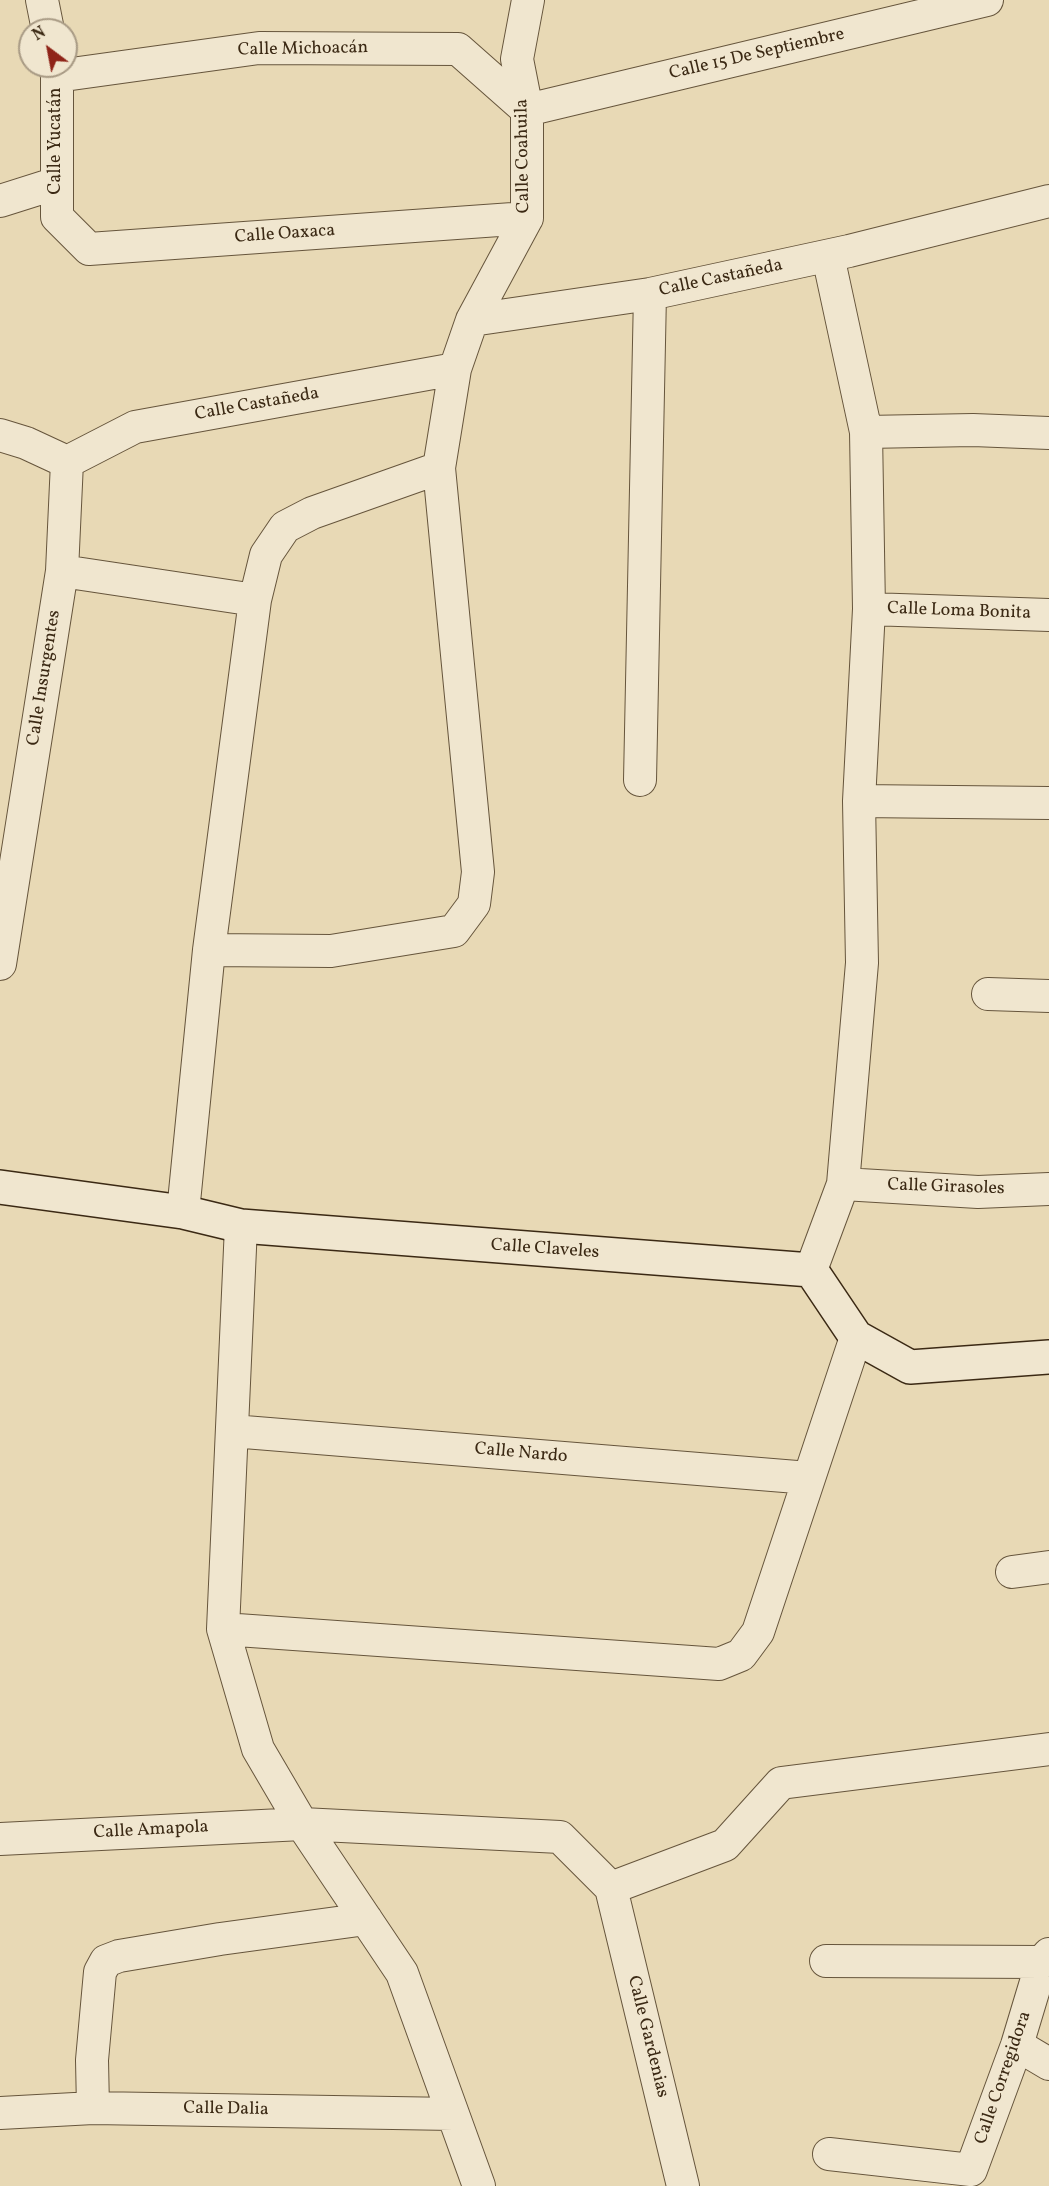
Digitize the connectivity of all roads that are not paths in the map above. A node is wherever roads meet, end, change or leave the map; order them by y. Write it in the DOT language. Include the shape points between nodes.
graph roads {
  1 [pos="42,0"];
  2 [pos="528,0"];
  3 [pos="987,0"];
  4 [pos="46,18"];
  5 [pos="78,69"];
  6 [pos="56,78"];
  7 [pos="527,110"];
  8 [pos="57,183"];
  9 [pos="0,201"];
  10 [pos="1049,201"];
  11 [pos="57,217"];
  12 [pos="527,218"];
  13 [pos="828,256"];
  14 [pos="650,294"];
  15 [pos="472,320"];
  16 [pos="455,369"];
  17 [pos="866,432"];
  18 [pos="1049,433"];
  19 [pos="0,435"];
  20 [pos="67,462"];
  21 [pos="439,468"];
  22 [pos="62,571"];
  23 [pos="255,600"];
  24 [pos="869,609"];
  25 [pos="1049,615"];
  26 [pos="640,780"];
  27 [pos="859,801"];
  28 [pos="1049,803"];
  29 [pos="209,950"];
  30 [pos="0,964"];
  31 [pos="988,994"];
  32 [pos="1049,996"];
  33 [pos="843,1184"];
  34 [pos="0,1187"];
  35 [pos="1049,1189"];
  36 [pos="183,1212"];
  37 [pos="241,1226"];
  38 [pos="811,1270"];
  39 [pos="856,1337"];
  40 [pos="1049,1357"];
  41 [pos="232,1431"];
  42 [pos="809,1478"];
  43 [pos="1049,1567"];
  44 [pos="1012,1572"];
  45 [pos="223,1629"];
  46 [pos="1049,1749"];
  47 [pos="302,1824"];
  48 [pos="0,1839"];
  49 [pos="611,1888"];
  50 [pos="366,1919"];
  51 [pos="1046,1958"];
  52 [pos="826,1961"];
  53 [pos="1017,2045"];
  54 [pos="1049,2064"];
  55 [pos="93,2108"];
  56 [pos="0,2113"];
  57 [pos="453,2114"];
  58 [pos="829,2154"];
  59 [pos="980,2178"];
  60 [pos="479,2186"];
  61 [pos="683,2186"];
  1 -- 4 [label="street"];
  2 -- 7 [label="street, Calle Coahuila" via="517,59"];
  3 -- 7 [label="street, Calle 15 De Septiembre"];
  5 -- 7 [label="street, Calle Michoacán" via="259,48 458,49"];
  6 -- 8 [label="street, Calle Yucatán"];
  7 -- 12 [label="street, Calle Coahuila"];
  8 -- 9 [label="street"];
  8 -- 11 [label="street, Calle Yucatán"];
  10 -- 13 [label="street, Calle Castañeda"];
  11 -- 12 [label="street, Calle Oaxaca" via="88,249"];
  12 -- 15 [label="street, Calle Coahuila"];
  13 -- 14 [label="street, Calle Castañeda"];
  13 -- 17 [label="street"];
  14 -- 15 [label="street, Calle Castañeda"];
  14 -- 26 [label="street"];
  15 -- 16 [label="street, Calle Coahuila"];
  16 -- 20 [label="street, Calle Castañeda" via="135,427"];
  16 -- 21 [label="street, Calle Coahuila"];
  17 -- 18 [label="street"];
  17 -- 24 [label="street"];
  19 -- 20 [label="street"];
  20 -- 22 [label="street, Calle Insurgentes"];
  21 -- 23 [label="street" via="312,513 285,527 266,555"];
  21 -- 29 [label="street, Calle Coahuila" via="478,872 474,904 454,931 331,951"];
  22 -- 23 [label="street"];
  22 -- 30 [label="street, Calle Insurgentes"];
  23 -- 29 [label="street"];
  24 -- 25 [label="street, Calle Loma Bonita"];
  24 -- 27 [label="street"];
  27 -- 28 [label="street"];
  27 -- 33 [label="street" via="862,963"];
  29 -- 36 [label="street"];
  31 -- 32 [label="street"];
  33 -- 35 [label="street, Calle Girasoles" via="978,1192"];
  33 -- 38 [label="street"];
  34 -- 36 [label="main road, Calle Claveles"];
  36 -- 37 [label="main road, Calle Claveles"];
  37 -- 38 [label="main road, Calle Claveles"];
  37 -- 41 [label="street"];
  38 -- 39 [label="main road"];
  39 -- 40 [label="main road" via="910,1367"];
  39 -- 42 [label="street"];
  41 -- 42 [label="street, Calle Nardo"];
  41 -- 45 [label="street"];
  42 -- 45 [label="street" via="758,1632 741,1655 719,1664"];
  43 -- 44 [label="street"];
  45 -- 47 [label="street" via="258,1749"];
  46 -- 49 [label="street" via="781,1783 725,1845"];
  47 -- 48 [label="street, Calle Amapola"];
  47 -- 49 [label="street, Calle Amapola" via="560,1837"];
  47 -- 50 [label="street"];
  49 -- 61 [label="street, Calle Gardenias"];
  50 -- 55 [label="street" via="220,1939 106,1961 99,1983"];
  50 -- 57 [label="street" via="402,1973"];
  51 -- 52 [label="street"];
  51 -- 53 [label="street, Calle Corregidora"];
  53 -- 54 [label="street"];
  53 -- 59 [label="street, Calle Corregidora"];
  55 -- 56 [label="street, Calle Dalia"];
  55 -- 57 [label="street, Calle Dalia"];
  57 -- 60 [label="street"];
  58 -- 59 [label="street"];
}
